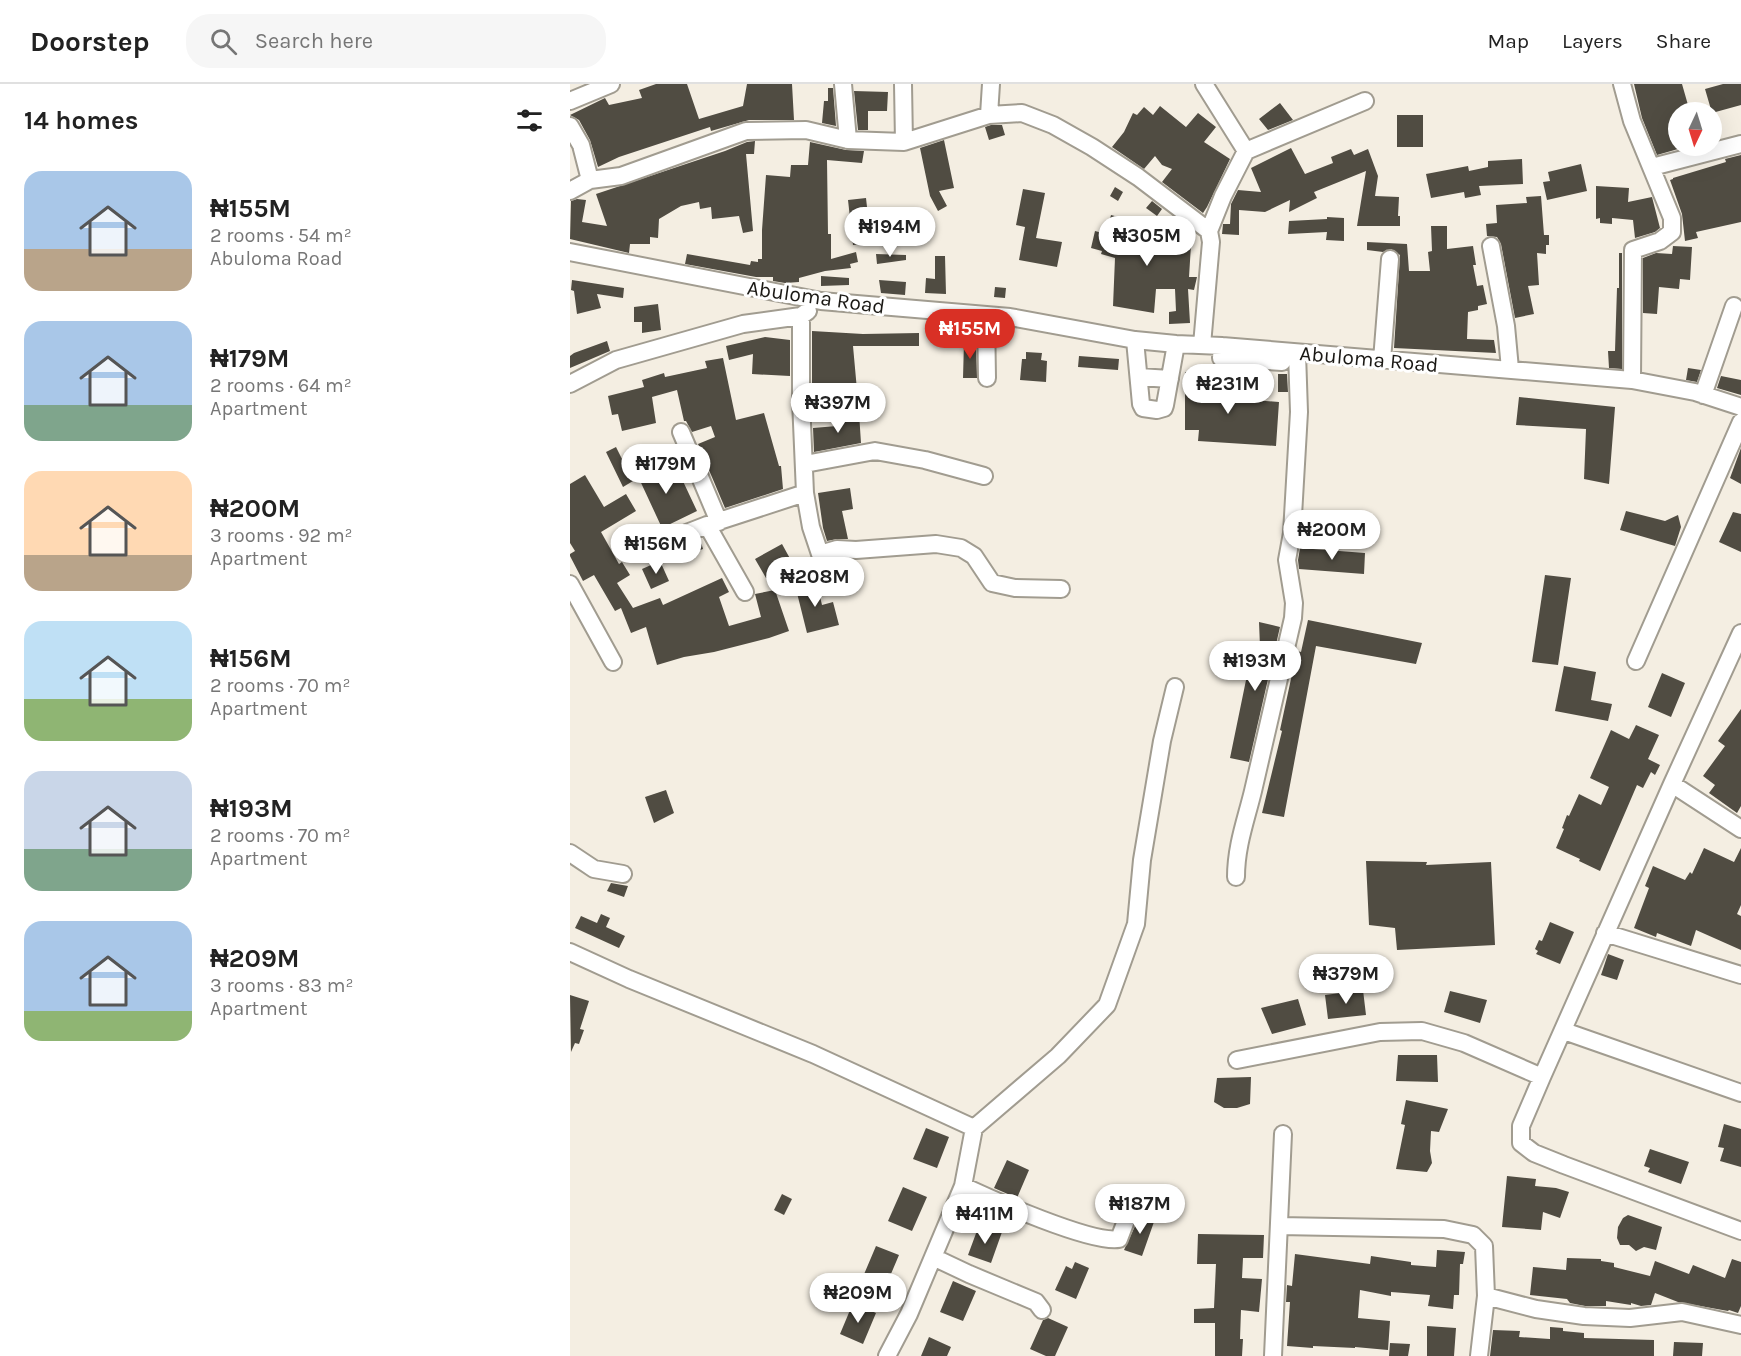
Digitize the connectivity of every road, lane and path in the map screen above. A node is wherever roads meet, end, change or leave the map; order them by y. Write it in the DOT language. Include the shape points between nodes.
graph roads {
  1 [pos="611,84"];
  2 [pos="843,84"];
  3 [pos="903,84"];
  4 [pos="991,84"];
  5 [pos="1204,84"];
  6 [pos="1622,84"];
  7 [pos="570,101"];
  8 [pos="1365,101"];
  9 [pos="988,115"];
  10 [pos="570,126"];
  11 [pos="848,140"];
  12 [pos="904,142"];
  13 [pos="1741,144"];
  14 [pos="1246,151"];
  15 [pos="1652,167"];
  16 [pos="591,180"];
  17 [pos="570,191"];
  18 [pos="1209,231"];
  19 [pos="1491,246"];
  20 [pos="570,252"];
  21 [pos="1390,259"];
  22 [pos="820,301"];
  23 [pos="1734,306"];
  24 [pos="986,315"];
  25 [pos="801,316"];
  26 [pos="1135,340"];
  27 [pos="1176,344"];
  28 [pos="1202,345"];
  29 [pos="1296,358"];
  30 [pos="1382,360"];
  31 [pos="1510,369"];
  32 [pos="1138,377"];
  33 [pos="987,378"];
  34 [pos="1170,379"];
  35 [pos="1632,380"];
  36 [pos="570,384"];
  37 [pos="1703,395"];
  38 [pos="1741,407"];
  39 [pos="1741,422"];
  40 [pos="681,432"];
  41 [pos="805,464"];
  42 [pos="984,476"];
  43 [pos="805,493"];
  44 [pos="713,524"];
  45 [pos="638,552"];
  46 [pos="570,584"];
  47 [pos="1060,589"];
  48 [pos="744,592"];
  49 [pos="1741,633"];
  50 [pos="1736,658"];
  51 [pos="1636,661"];
  52 [pos="613,662"];
  53 [pos="1175,687"];
  54 [pos="1672,784"];
  55 [pos="1741,829"];
  56 [pos="570,853"];
  57 [pos="623,874"];
  58 [pos="1236,877"];
  59 [pos="1605,933"];
  60 [pos="570,952"];
  61 [pos="1741,975"];
  62 [pos="1564,1031"];
  63 [pos="1237,1060"];
  64 [pos="1542,1077"];
  65 [pos="1741,1093"];
  66 [pos="974,1128"];
  67 [pos="1283,1134"];
  68 [pos="963,1186"];
  69 [pos="1127,1218"];
  70 [pos="1279,1226"];
  71 [pos="1741,1231"];
  72 [pos="933,1257"];
  73 [pos="1486,1296"];
  74 [pos="1042,1310"];
  75 [pos="1741,1325"];
  76 [pos="887,1356"];
  77 [pos="1273,1356"];
  78 [pos="1479,1356"];
  1 -- 7 [label="street"];
  2 -- 11 [label="street"];
  3 -- 12 [label="street"];
  4 -- 9 [label="street"];
  5 -- 14 [label="street"];
  6 -- 15 [label="street" via="1632,121"];
  8 -- 14 [label="street"];
  9 -- 12 [label="street"];
  9 -- 18 [label="street" via="1022,113 1053,125 1138,177"];
  10 -- 16 [label="street" via="581,145"];
  11 -- 12 [label="street"];
  11 -- 16 [label="street" via="806,130 746,131 621,176"];
  13 -- 15 [label="street"];
  14 -- 18 [label="street"];
  15 -- 35 [label="street" via="1672,218 1672,232 1660,241 1633,250"];
  16 -- 17 [label="street"];
  18 -- 28 [label="street"];
  19 -- 31 [label="street"];
  20 -- 22 [label="street, Abuloma Road"];
  21 -- 30 [label="street"];
  22 -- 24 [label="street, Abuloma Road"];
  22 -- 25 [label="street"];
  23 -- 37 [label="street"];
  24 -- 26 [label="street, Abuloma Road"];
  24 -- 33 [label="street"];
  25 -- 36 [label="street" via="743,324 626,357"];
  25 -- 41 [label="street"];
  26 -- 27 [label="street, Abuloma Road"];
  26 -- 32 [label="street"];
  27 -- 28 [label="street, Abuloma Road"];
  27 -- 34 [label="street"];
  28 -- 29 [label="street, Abuloma Road"];
  29 -- 30 [label="street, Abuloma Road"];
  29 -- 58 [label="street" via="1299,411 1287,560 1293,618 1236,856"];
  30 -- 31 [label="street, Abuloma Road"];
  31 -- 35 [label="street, Abuloma Road"];
  32 -- 34 [label="street"];
  32 -- 34 [label="street" via="1142,406 1157,410 1164,408"];
  35 -- 37 [label="street, Abuloma Road"];
  37 -- 38 [label="street, Abuloma Road"];
  39 -- 51 [label="street"];
  40 -- 44 [label="street"];
  41 -- 42 [label="street" via="875,451"];
  41 -- 43 [label="street"];
  43 -- 44 [label="street"];
  43 -- 47 [label="street" via="820,554 837,549 936,544 961,548 974,556 992,583"];
  44 -- 45 [label="street"];
  44 -- 48 [label="street"];
  46 -- 52 [label="street"];
  49 -- 50 [label="street"];
  50 -- 54 [label="street"];
  53 -- 66 [label="street" via="1143,849 1136,924 1107,1005 1058,1056"];
  54 -- 55 [label="street"];
  54 -- 59 [label="street"];
  56 -- 57 [label="street" via="594,869"];
  59 -- 61 [label="street"];
  59 -- 62 [label="street"];
  60 -- 66 [label="street" via="813,1054"];
  62 -- 64 [label="street"];
  62 -- 65 [label="street"];
  63 -- 64 [label="street" via="1380,1032 1422,1031 1464,1043"];
  64 -- 71 [label="street" via="1521,1126 1521,1143 1534,1153"];
  66 -- 68 [label="street"];
  67 -- 70 [label="street"];
  68 -- 69 [label="street" via="1104,1238 1119,1239"];
  68 -- 72 [label="street"];
  70 -- 73 [label="street" via="1444,1229 1473,1234 1484,1246"];
  70 -- 77 [label="street"];
  72 -- 74 [label="street" via="1036,1302"];
  72 -- 76 [label="street"];
  73 -- 75 [label="street" via="1584,1316 1630,1318 1682,1312"];
  73 -- 78 [label="street"];
}
